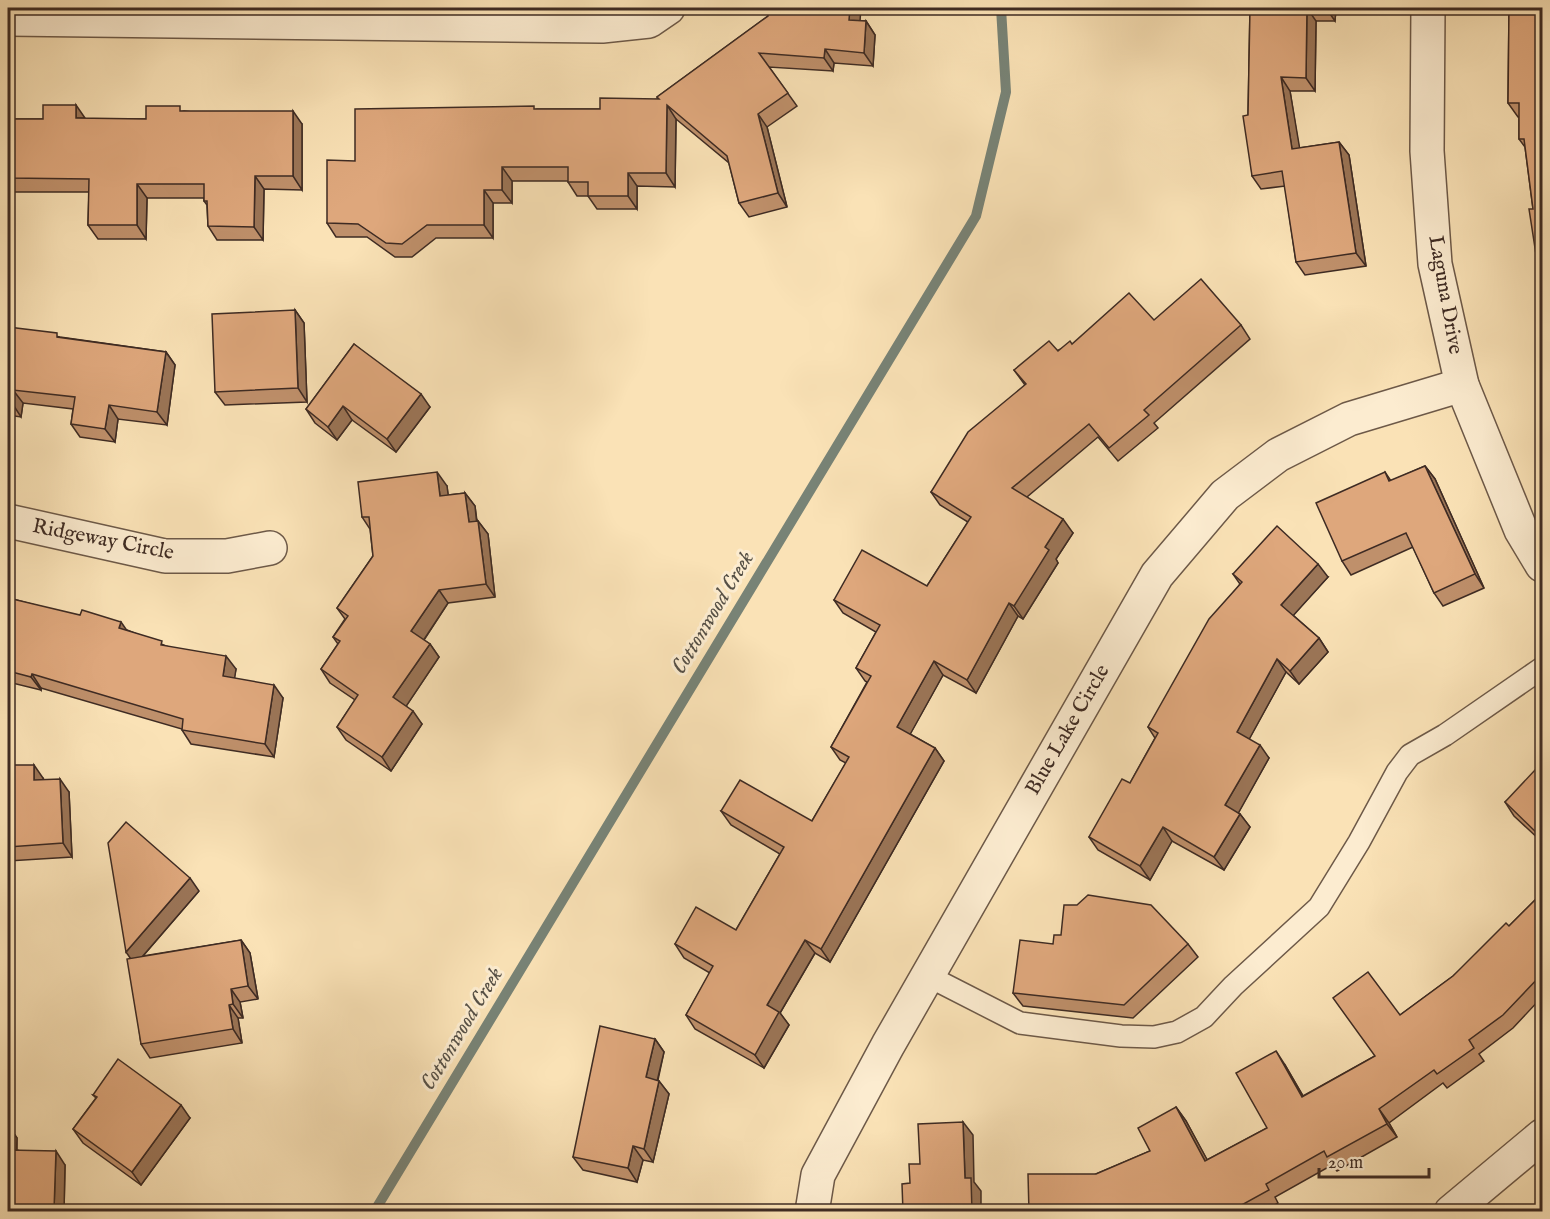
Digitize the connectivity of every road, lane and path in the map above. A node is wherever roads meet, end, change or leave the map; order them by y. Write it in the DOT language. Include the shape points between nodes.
graph roads {
  1 [pos="668,8"];
  2 [pos="1428,8"];
  3 [pos="404,15"];
  4 [pos="8,19"];
  5 [pos="1462,385"];
  6 [pos="8,521"];
  7 [pos="270,548"];
  8 [pos="1542,565"];
  9 [pos="1542,668"];
  10 [pos="928,976"];
  11 [pos="1542,1136"];
  12 [pos="812,1212"];
  13 [pos="1451,1212"];
  1 -- 3 [label="street" via="649,21 602,26"];
  2 -- 5 [label="street, Laguna Drive" via="1427,151 1435,264"];
  3 -- 4 [label="street"];
  5 -- 8 [label="street, Laguna Drive" via="1521,530"];
  5 -- 10 [label="street, Blue Lake Circle" via="1349,419 1278,454 1225,495 1158,575"];
  6 -- 7 [label="street, Ridgeway Circle" via="165,556 227,556"];
  9 -- 10 [label="lane" via="1410,755 1318,907 1204,1017 1177,1032 1154,1037 1121,1036 1020,1023"];
  10 -- 12 [label="street, Blue Lake Circle" via="818,1175"];
  11 -- 13 [label="street"];
}
